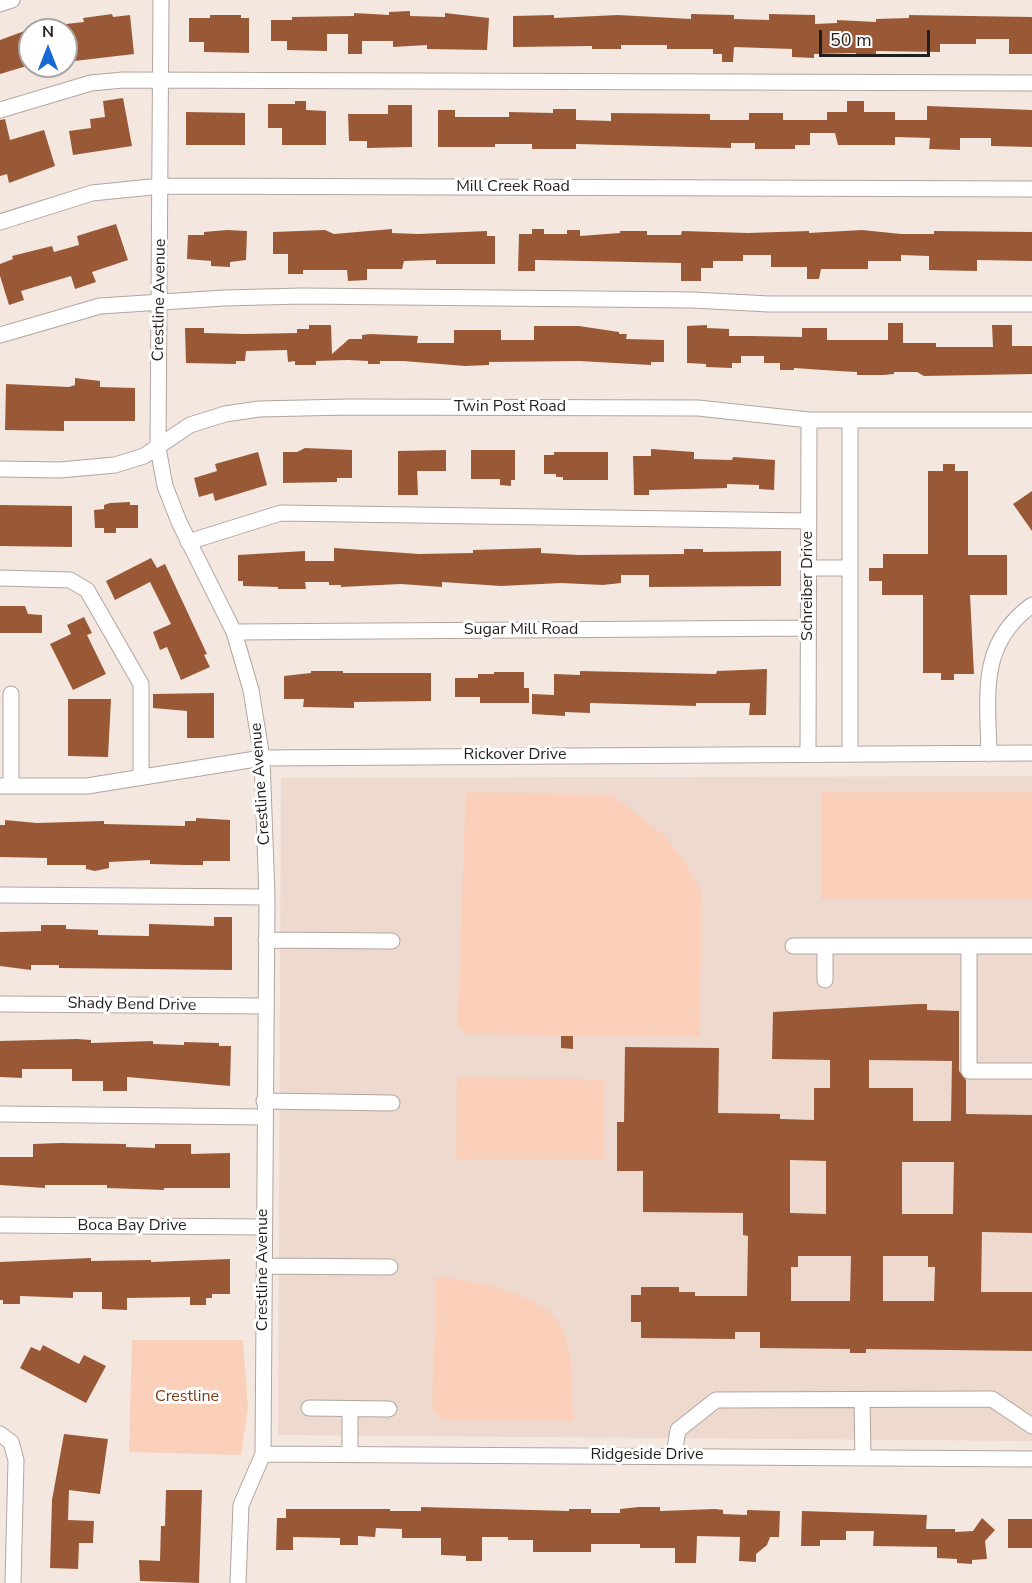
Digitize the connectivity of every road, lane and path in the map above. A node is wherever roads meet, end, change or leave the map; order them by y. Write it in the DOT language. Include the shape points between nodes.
graph roads {
  1 [pos="12,0"];
  2 [pos="160,0"];
  3 [pos="0,4"];
  4 [pos="161,81"];
  5 [pos="1032,83"];
  6 [pos="0,110"];
  7 [pos="161,186"];
  8 [pos="1032,189"];
  9 [pos="0,222"];
  10 [pos="160,303"];
  11 [pos="1032,304"];
  12 [pos="0,335"];
  13 [pos="809,420"];
  14 [pos="850,420"];
  15 [pos="1032,420"];
  16 [pos="158,448"];
  17 [pos="0,469"];
  18 [pos="808,521"];
  19 [pos="188,542"];
  20 [pos="808,568"];
  21 [pos="850,568"];
  22 [pos="0,578"];
  23 [pos="1032,605"];
  24 [pos="808,628"];
  25 [pos="234,632"];
  26 [pos="11,694"];
  27 [pos="808,753"];
  28 [pos="850,753"];
  29 [pos="1032,753"];
  30 [pos="989,754"];
  31 [pos="262,758"];
  32 [pos="141,777"];
  33 [pos="5,786"];
  34 [pos="0,894"];
  35 [pos="267,897"];
  36 [pos="266,940"];
  37 [pos="393,941"];
  38 [pos="793,946"];
  39 [pos="825,946"];
  40 [pos="969,946"];
  41 [pos="1032,946"];
  42 [pos="825,980"];
  43 [pos="0,1004"];
  44 [pos="265,1006"];
  45 [pos="1032,1071"];
  46 [pos="264,1101"];
  47 [pos="392,1103"];
  48 [pos="0,1114"];
  49 [pos="263,1117"];
  50 [pos="0,1225"];
  51 [pos="264,1227"];
  52 [pos="265,1266"];
  53 [pos="390,1267"];
  54 [pos="862,1400"];
  55 [pos="309,1408"];
  56 [pos="350,1408"];
  57 [pos="389,1409"];
  58 [pos="1032,1425"];
  59 [pos="0,1434"];
  60 [pos="263,1454"];
  61 [pos="350,1455"];
  62 [pos="675,1455"];
  63 [pos="863,1458"];
  64 [pos="1032,1458"];
  65 [pos="7,1527"];
  66 [pos="13,1583"];
  67 [pos="238,1583"];
  1 -- 3 [label="street"];
  2 -- 4 [label="street, Crestline Avenue"];
  4 -- 5 [label="street"];
  4 -- 6 [label="street" via="91,83"];
  4 -- 7 [label="street, Crestline Avenue"];
  7 -- 8 [label="street, Mill Creek Road"];
  7 -- 9 [label="street, Mill Creek Road" via="92,193"];
  7 -- 10 [label="street, Crestline Avenue"];
  10 -- 11 [label="street" via="302,296"];
  10 -- 12 [label="street" via="100,306"];
  10 -- 16 [label="street, Crestline Avenue"];
  13 -- 14 [label="street, Twin Post Road"];
  13 -- 16 [label="street, Twin Post Road" via="698,408 259,410 225,414 190,425"];
  13 -- 18 [label="street, Schreiber Drive"];
  14 -- 15 [label="street, Twin Post Road"];
  14 -- 21 [label="street"];
  16 -- 17 [label="street, Twin Post Road" via="144,456 93,469"];
  16 -- 19 [label="street, Crestline Avenue" via="165,486"];
  18 -- 19 [label="street" via="281,513"];
  18 -- 20 [label="street, Schreiber Drive"];
  19 -- 25 [label="street, Crestline Avenue"];
  20 -- 21 [label="street"];
  20 -- 24 [label="street, Schreiber Drive"];
  21 -- 28 [label="street"];
  22 -- 32 [label="street" via="70,580 87,590 141,684"];
  23 -- 30 [label="street" via="1010,624 993,655 988,692"];
  24 -- 25 [label="street, Sugar Mill Road"];
  24 -- 27 [label="street, Schreiber Drive"];
  25 -- 31 [label="street, Crestline Avenue" via="251,690"];
  26 -- 33 [label="street"];
  27 -- 28 [label="street, Rickover Drive"];
  27 -- 31 [label="street, Rickover Drive"];
  28 -- 30 [label="street, Rickover Drive"];
  29 -- 30 [label="street, Rickover Drive"];
  31 -- 32 [label="street, Rickover Drive"];
  31 -- 35 [label="street, Crestline Avenue"];
  32 -- 33 [label="street, Rickover Drive" via="87,786"];
  34 -- 35 [label="street"];
  35 -- 36 [label="street, Crestline Avenue"];
  36 -- 37 [label="street"];
  36 -- 44 [label="street, Crestline Avenue"];
  38 -- 39 [label="street"];
  39 -- 40 [label="street"];
  39 -- 42 [label="street"];
  40 -- 41 [label="street"];
  40 -- 45 [label="street" via="969,1071"];
  43 -- 44 [label="street, Shady Bend Drive"];
  44 -- 46 [label="street, Crestline Avenue"];
  46 -- 47 [label="street"];
  46 -- 49 [label="street, Crestline Avenue"];
  48 -- 49 [label="street"];
  49 -- 51 [label="street, Crestline Avenue"];
  50 -- 51 [label="street, Boca Bay Drive"];
  51 -- 52 [label="street, Crestline Avenue"];
  52 -- 53 [label="street"];
  52 -- 60 [label="street, Crestline Avenue"];
  54 -- 58 [label="street" via="992,1400"];
  54 -- 62 [label="street" via="716,1400 678,1430"];
  54 -- 63 [label="street"];
  55 -- 56 [label="street"];
  56 -- 57 [label="street"];
  56 -- 61 [label="street"];
  59 -- 65 [label="street" via="11,1442 16,1460"];
  60 -- 61 [label="street, Ridgeside Drive"];
  60 -- 67 [label="street, Crestline Avenue" via="240,1505"];
  61 -- 62 [label="street, Ridgeside Drive"];
  62 -- 63 [label="street, Ridgeside Drive"];
  63 -- 64 [label="street, Ridgeside Drive"];
  65 -- 66 [label="street"];
}
